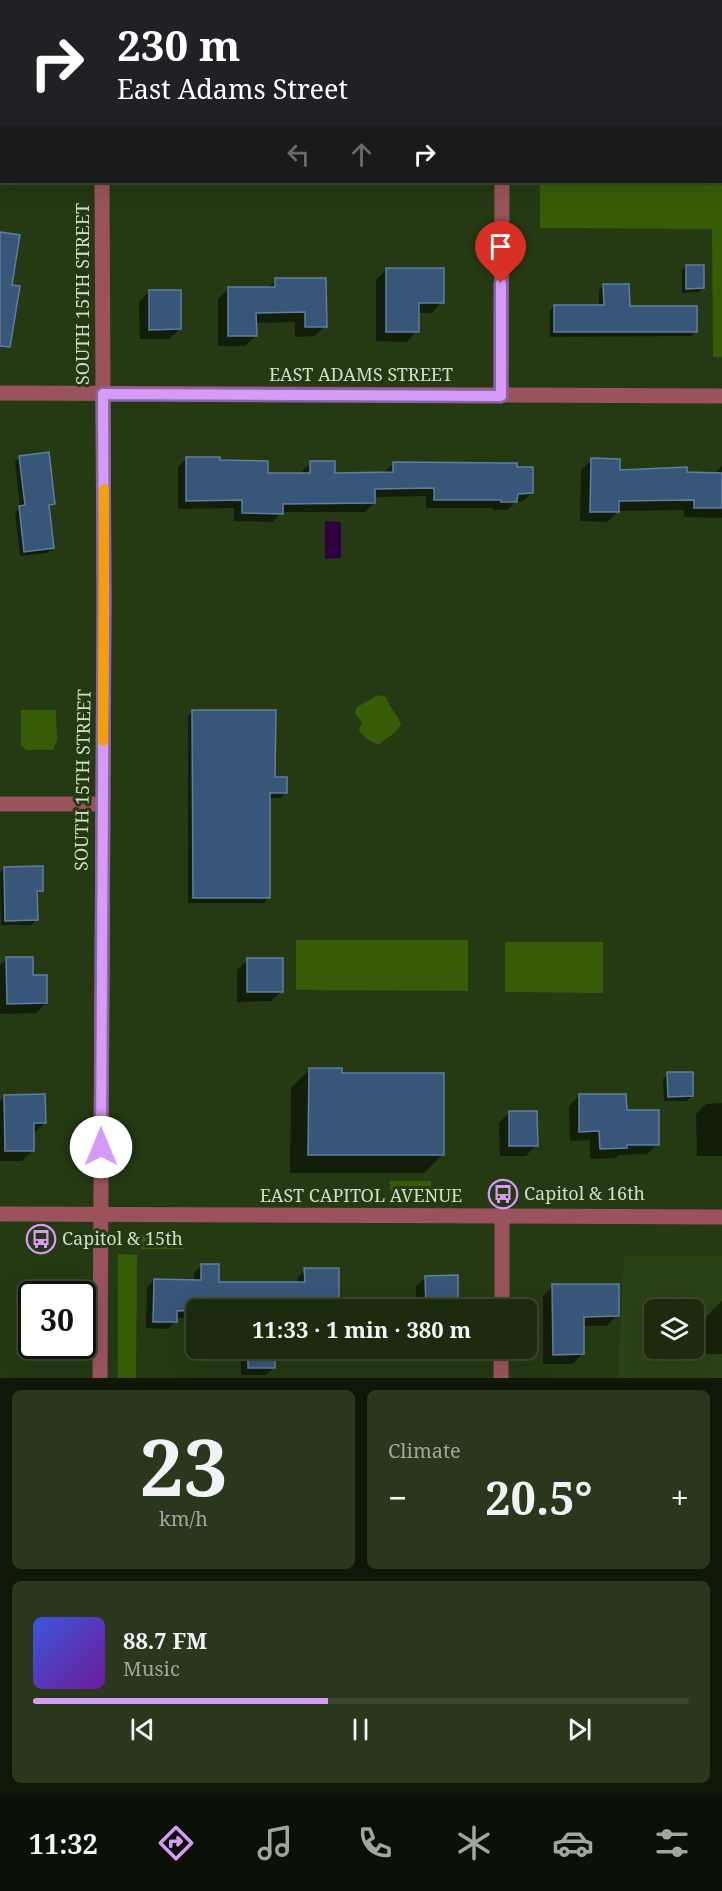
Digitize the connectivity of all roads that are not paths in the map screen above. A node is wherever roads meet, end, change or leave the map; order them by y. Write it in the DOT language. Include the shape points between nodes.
graph roads {
  1 [pos="102,183"];
  2 [pos="502,183"];
  3 [pos="0,393"];
  4 [pos="103,394"];
  5 [pos="501,396"];
  6 [pos="722,396"];
  7 [pos="0,804"];
  8 [pos="102,804"];
  9 [pos="0,1215"];
  10 [pos="101,1215"];
  11 [pos="502,1216"];
  12 [pos="722,1217"];
  13 [pos="502,1299"];
  14 [pos="501,1359"];
  15 [pos="100,1378"];
  16 [pos="501,1378"];
  1 -- 4 [label="street, SOUTH 15TH STREET"];
  2 -- 5 [label="street"];
  3 -- 4 [label="street, EAST ADAMS STREET"];
  4 -- 5 [label="street, EAST ADAMS STREET"];
  4 -- 8 [label="street, SOUTH 15TH STREET"];
  5 -- 6 [label="street, EAST ADAMS STREET"];
  7 -- 8 [label="street"];
  8 -- 10 [label="street, SOUTH 15TH STREET"];
  9 -- 10 [label="street, EAST CAPITOL AVENUE"];
  10 -- 11 [label="street, EAST CAPITOL AVENUE"];
  10 -- 15 [label="street, SOUTH 15TH STREET"];
  11 -- 12 [label="street, EAST CAPITOL AVENUE"];
  11 -- 13 [label="street"];
  14 -- 16 [label="street"];
}
